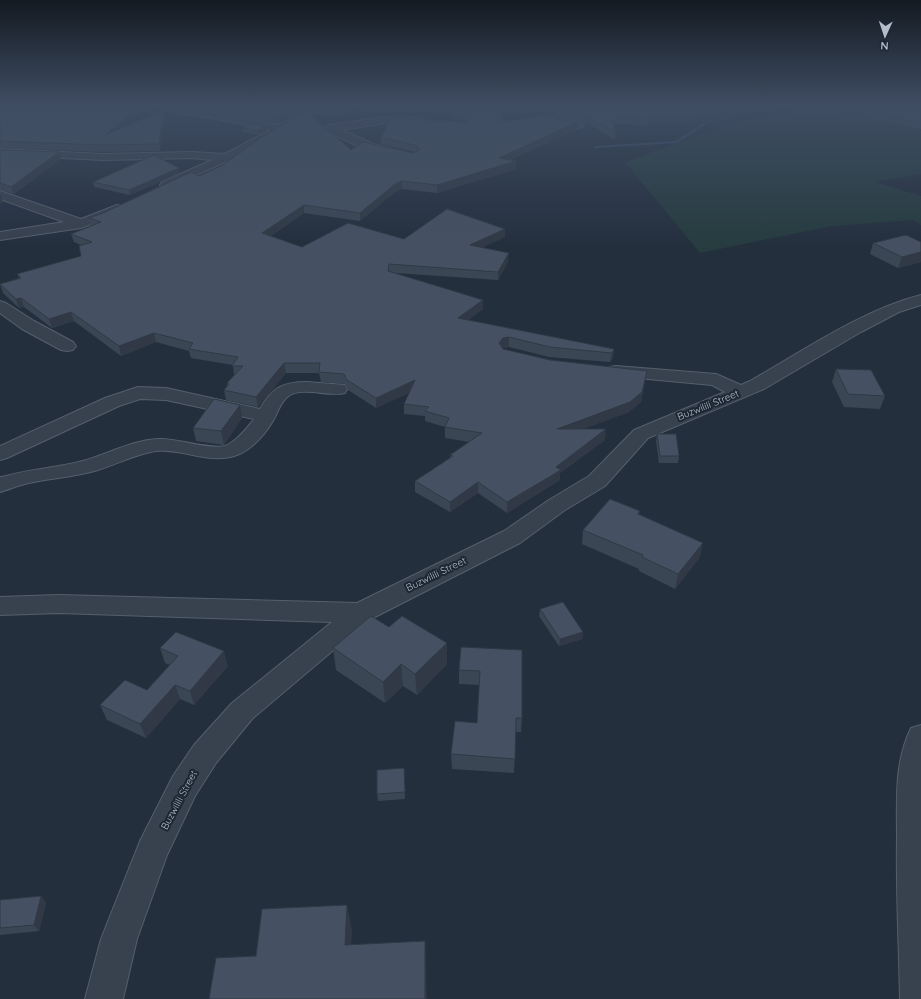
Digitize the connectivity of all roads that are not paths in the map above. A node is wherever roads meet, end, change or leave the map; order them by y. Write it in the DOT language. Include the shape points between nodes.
graph roads {
  1 [pos="0,152"];
  2 [pos="239,152"];
  3 [pos="227,158"];
  4 [pos="154,191"];
  5 [pos="0,195"];
  6 [pos="126,205"];
  7 [pos="81,224"];
  8 [pos="0,236"];
  9 [pos="921,300"];
  10 [pos="0,306"];
  11 [pos="67,346"];
  12 [pos="600,369"];
  13 [pos="338,389"];
  14 [pos="740,392"];
  15 [pos="266,416"];
  16 [pos="0,454"];
  17 [pos="0,485"];
  18 [pos="0,606"];
  19 [pos="360,613"];
  20 [pos="921,737"];
  21 [pos="104,999"];
  22 [pos="919,999"];
  1 -- 3 [label="street" via="103,157 192,155"];
  2 -- 3 [label="street"];
  3 -- 4 [label="street"];
  5 -- 7 [label="street"];
  6 -- 7 [label="street"];
  7 -- 8 [label="street"];
  9 -- 14 [label="street, Buzwilili Street" via="893,309 855,328 757,385"];
  10 -- 11 [label="street"];
  12 -- 14 [label="street" via="716,380"];
  13 -- 15 [label="street" via="288,390 275,400"];
  14 -- 19 [label="street, Buzwilili Street" via="641,434 597,481 512,537"];
  15 -- 16 [label="street" via="166,394 138,393 112,402"];
  15 -- 17 [label="street" via="248,438 228,451 219,453 157,445 79,468 30,475"];
  18 -- 19 [label="street" via="59,604"];
  19 -- 21 [label="street, Buzwilili Street" via="242,711 205,754 188,779 152,852 119,939"];
  20 -- 22 [label="street" via="912,772"];
}
